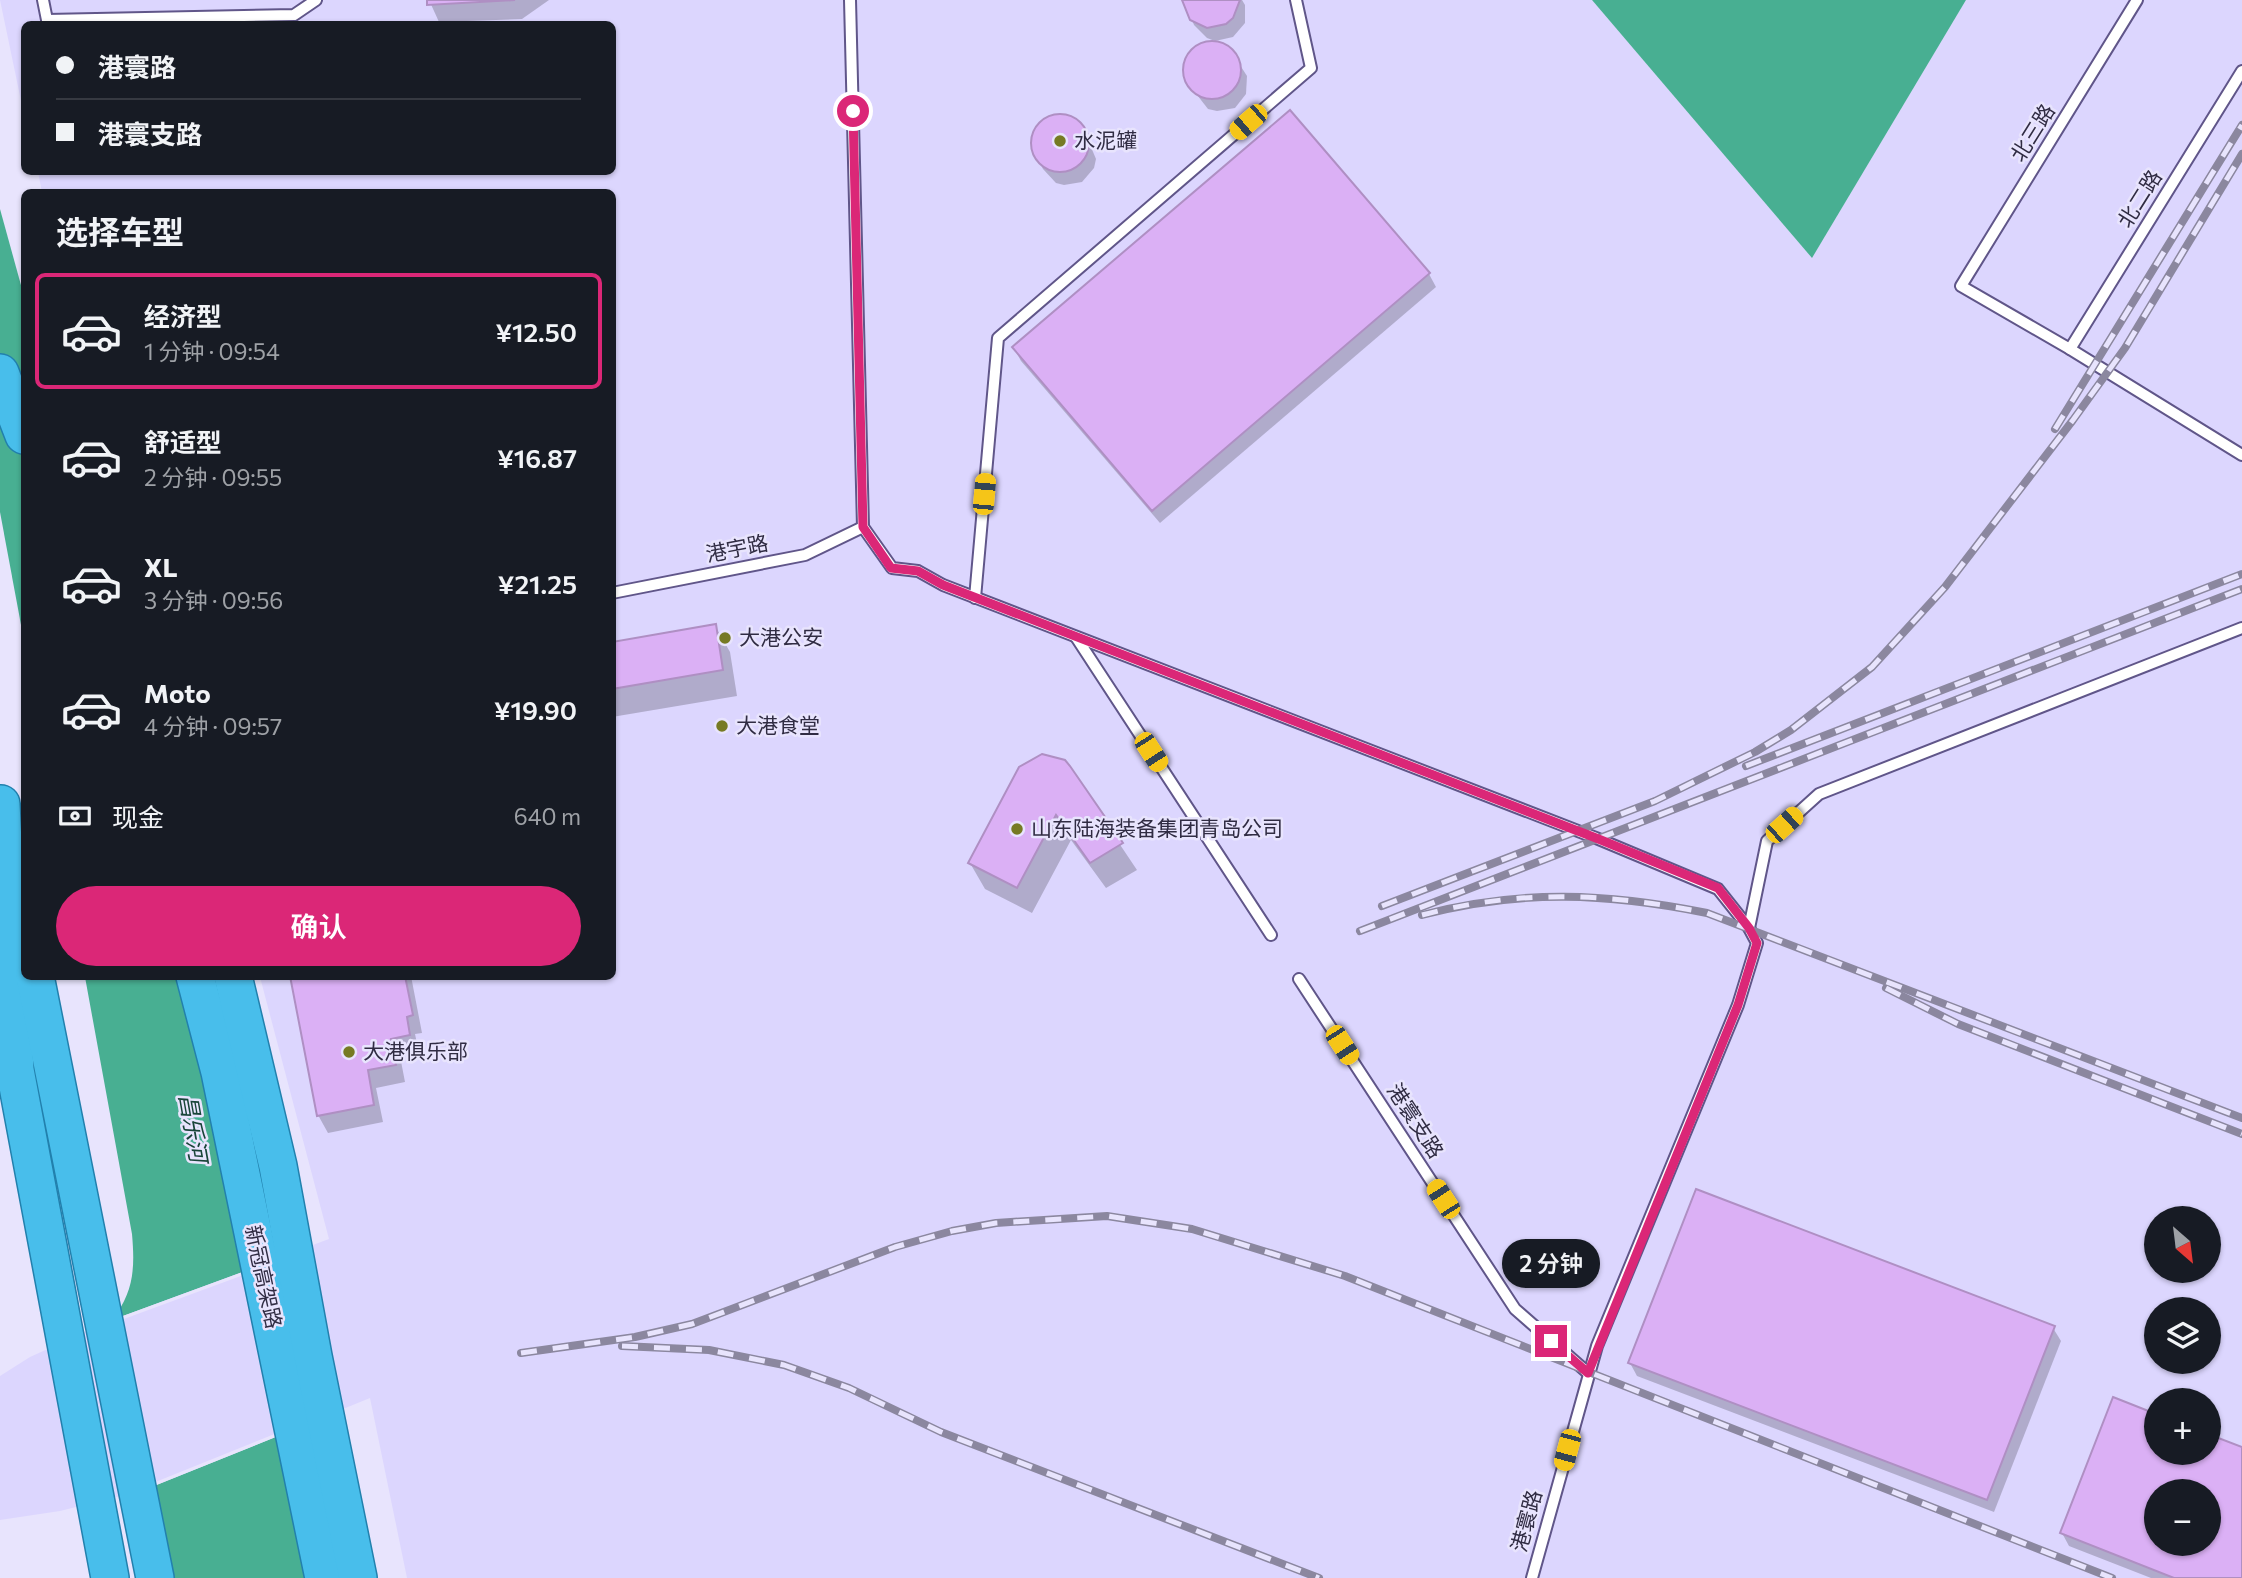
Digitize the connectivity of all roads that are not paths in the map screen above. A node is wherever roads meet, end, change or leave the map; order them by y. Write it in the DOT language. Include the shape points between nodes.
graph roads {
  1 [pos="43,0"];
  2 [pos="316,0"];
  3 [pos="850,0"];
  4 [pos="1297,0"];
  5 [pos="2137,0"];
  6 [pos="2242,71"];
  7 [pos="2070,349"];
  8 [pos="0,373"];
  9 [pos="21,427"];
  10 [pos="2242,455"];
  11 [pos="863,527"];
  12 [pos="616,592"];
  13 [pos="975,598"];
  14 [pos="2242,628"];
  15 [pos="1076,637"];
  16 [pos="1,801"];
  17 [pos="21,908"];
  18 [pos="1749,928"];
  19 [pos="1271,935"];
  20 [pos="1299,979"];
  21 [pos="36,980"];
  22 [pos="196,980"];
  23 [pos="234,980"];
  24 [pos="1588,1373"];
  25 [pos="110,1578"];
  26 [pos="155,1578"];
  27 [pos="324,1578"];
  28 [pos="358,1578"];
  29 [pos="1532,1578"];
  1 -- 2 [label="lane" via="47,20 294,15"];
  3 -- 11 [label="lane"];
  4 -- 13 [label="lane" via="1311,68 998,338"];
  5 -- 7 [label="lane, 北三路" via="1961,286"];
  6 -- 7 [label="lane, 北二路"];
  7 -- 10 [label="lane"];
  8 -- 9 [label="highway"];
  11 -- 12 [label="lane, 港宇路" via="805,555"];
  11 -- 13 [label="lane" via="891,568 918,571"];
  13 -- 15 [label="lane"];
  14 -- 18 [label="lane, 港寰路" via="1818,794 1768,841"];
  15 -- 18 [label="lane" via="1718,888"];
  15 -- 19 [label="lane"];
  16 -- 17 [label="highway"];
  16 -- 25 [label="highway" via="15,1070"];
  18 -- 24 [label="lane, 港寰路" via="1757,943 1738,1005"];
  20 -- 24 [label="lane, 港寰支路" via="1515,1308"];
  21 -- 26 [label="highway"];
  22 -- 27 [label="highway, 新冠高架路" via="220,1072"];
  23 -- 28 [label="highway" via="278,1166"];
  24 -- 29 [label="lane, 港寰路"];
}
